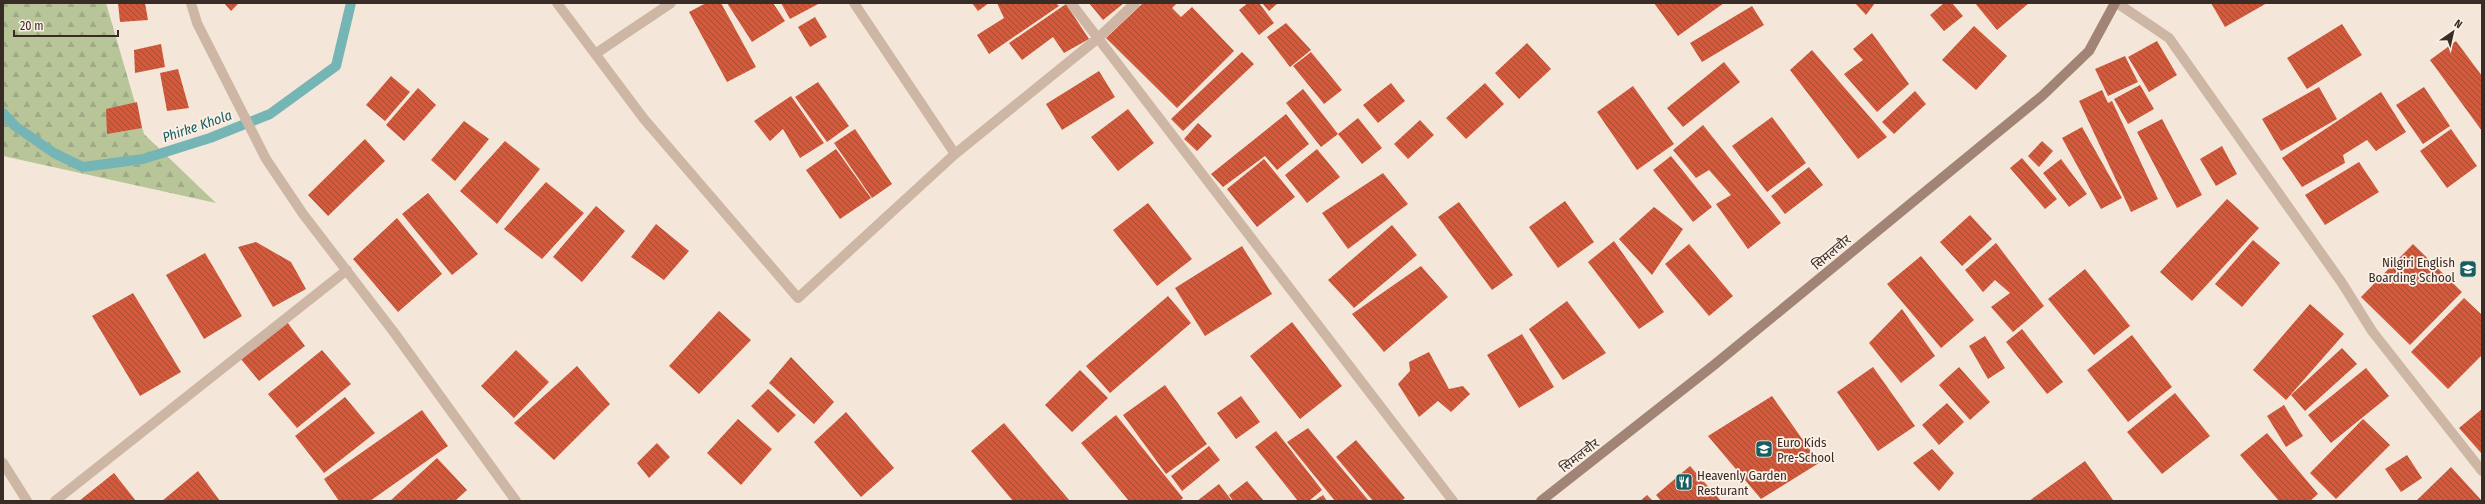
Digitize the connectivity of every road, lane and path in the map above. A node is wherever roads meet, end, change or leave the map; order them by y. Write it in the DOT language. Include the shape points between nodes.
graph roads {
  1 [pos="190,3"];
  2 [pos="557,3"];
  3 [pos="670,3"];
  4 [pos="854,3"];
  5 [pos="1071,3"];
  6 [pos="1135,3"];
  7 [pos="2116,3"];
  8 [pos="1097,39"];
  9 [pos="595,54"];
  10 [pos="956,154"];
  11 [pos="347,270"];
  12 [pos="3,463"];
  13 [pos="2482,472"];
  14 [pos="27,501"];
  15 [pos="55,501"];
  16 [pos="516,501"];
  17 [pos="1453,501"];
  18 [pos="1541,501"];
  1 -- 11 [label="street" via="197,23 266,159 303,214"];
  2 -- 9 [label="street"];
  3 -- 9 [label="street"];
  4 -- 10 [label="street"];
  5 -- 8 [label="street"];
  6 -- 8 [label="street"];
  7 -- 13 [label="street" via="2169,38 2372,331"];
  7 -- 18 [label="main road, सिमलचौर" via="2089,51 2042,96 1714,365"];
  8 -- 10 [label="street"];
  8 -- 17 [label="street"];
  9 -- 10 [label="street" via="644,119 798,298"];
  11 -- 15 [label="street"];
  11 -- 16 [label="street"];
  12 -- 14 [label="street"];
}
